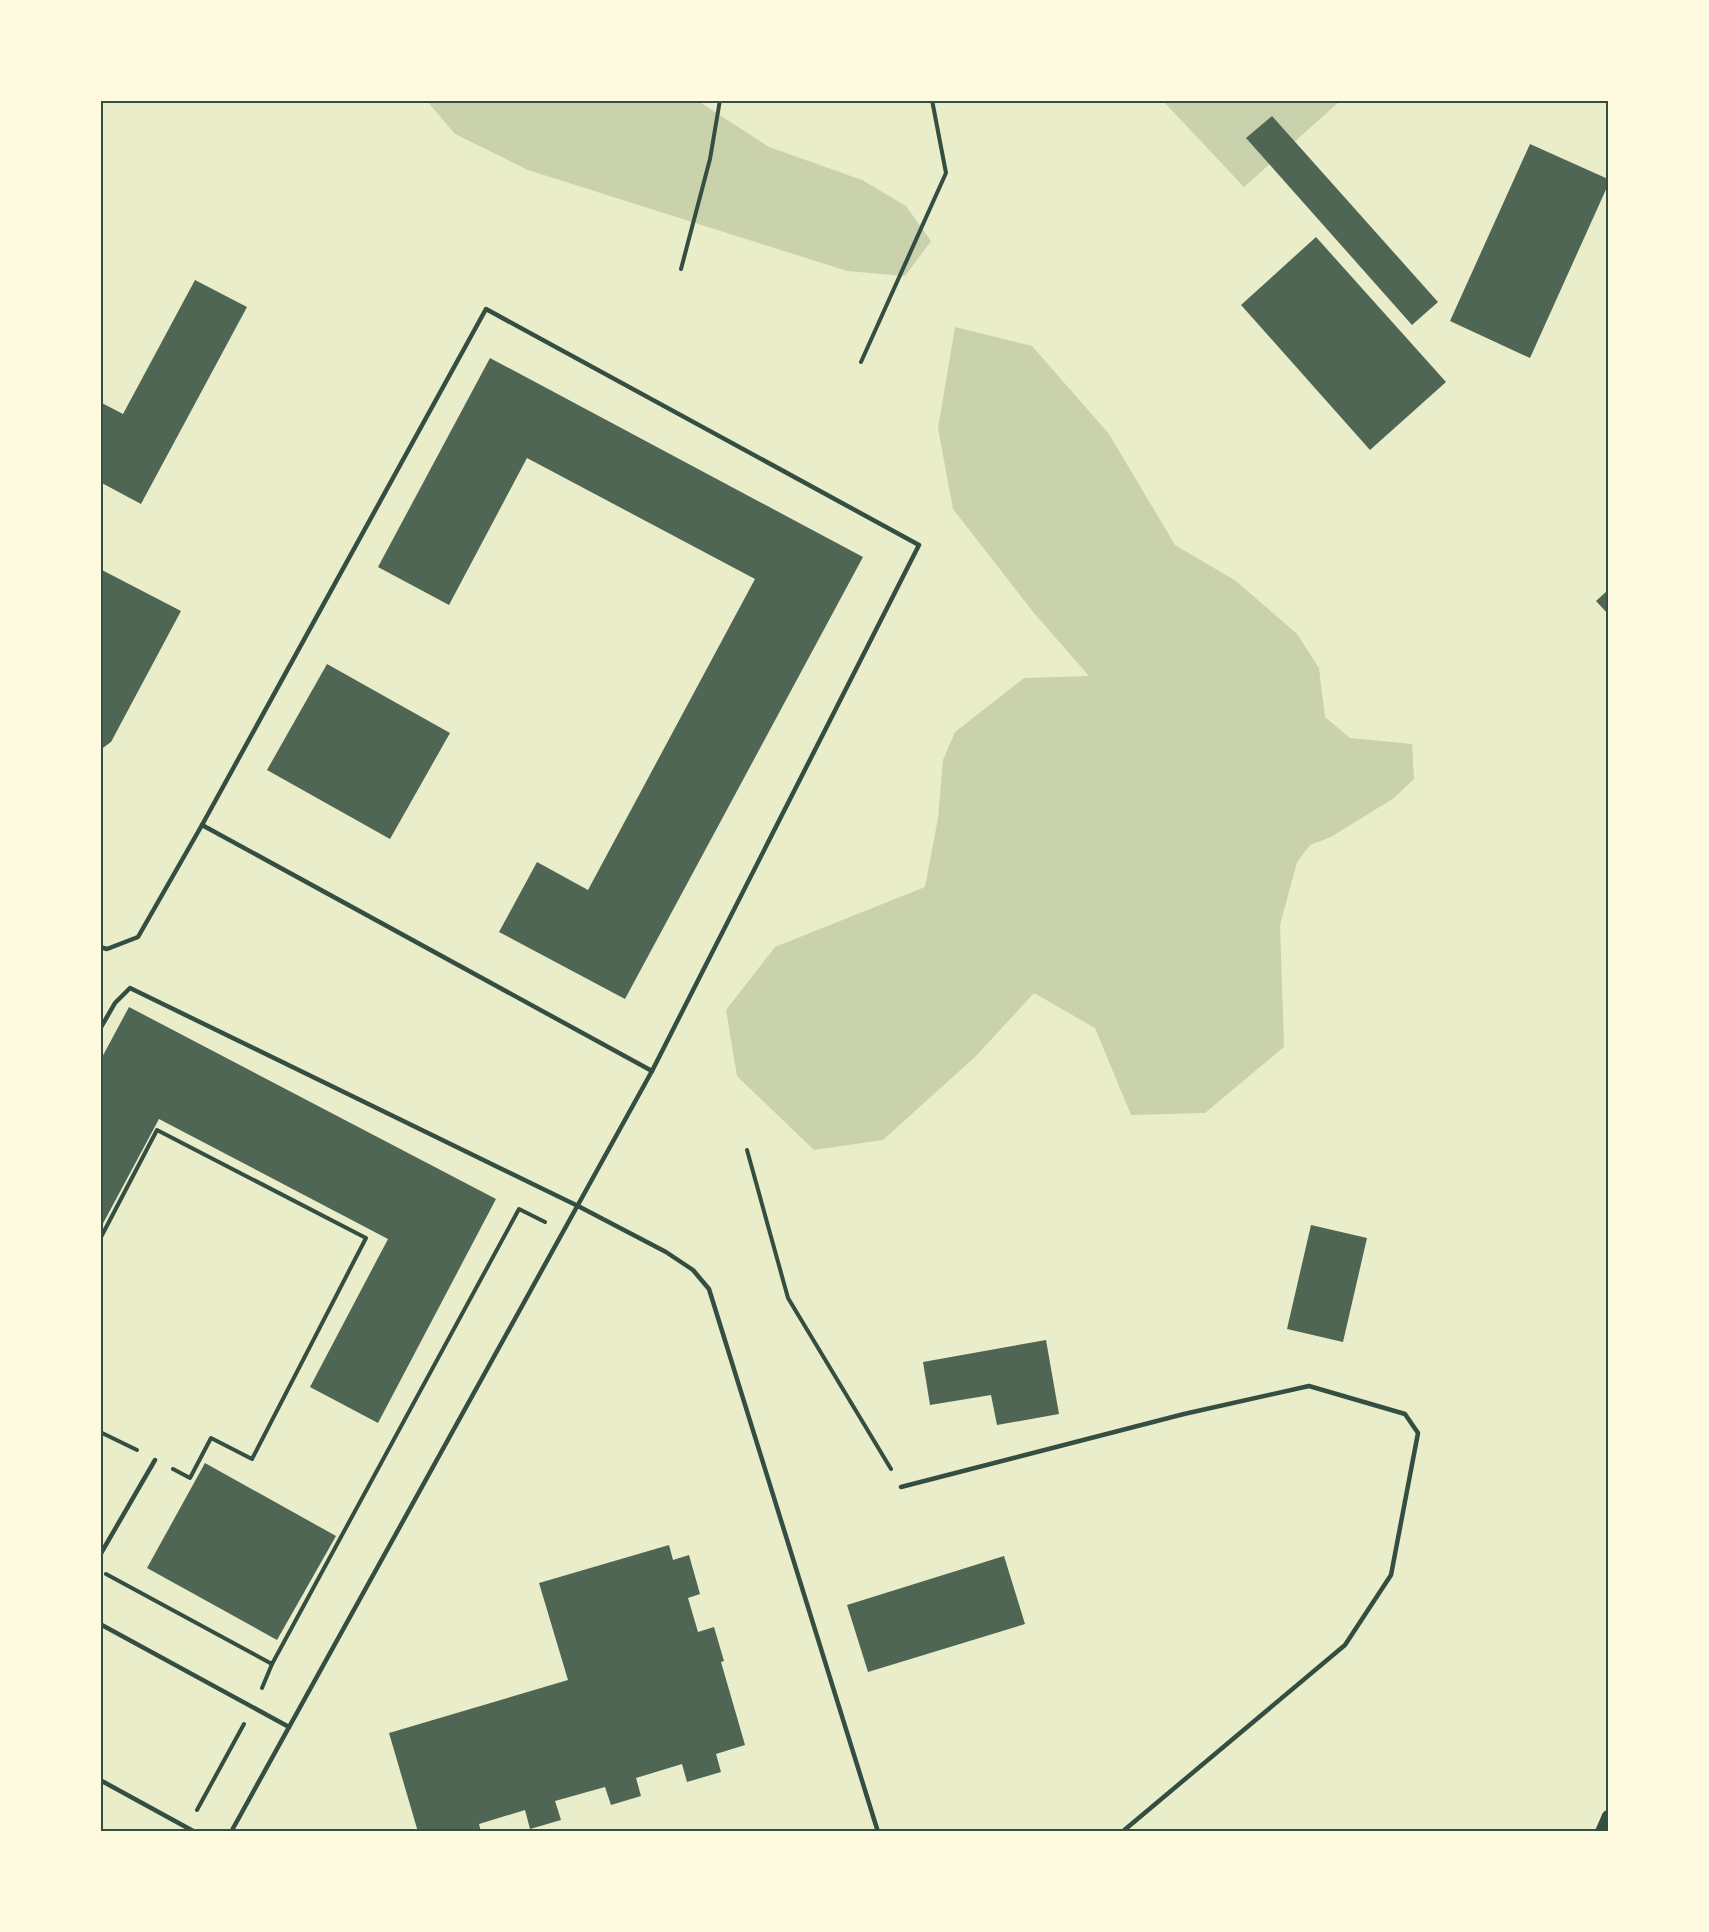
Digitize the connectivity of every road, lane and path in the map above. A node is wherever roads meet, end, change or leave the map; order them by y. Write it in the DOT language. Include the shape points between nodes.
graph roads {
  1 [pos="720,100"];
  2 [pos="932,100"];
  3 [pos="681,269"];
  4 [pos="861,362"];
  5 [pos="202,825"];
  6 [pos="100,947"];
  7 [pos="100,1029"];
  8 [pos="652,1071"];
  9 [pos="747,1150"];
  10 [pos="578,1206"];
  11 [pos="564,1233"];
  12 [pos="100,1239"];
  13 [pos="100,1432"];
  14 [pos="155,1460"];
  15 [pos="901,1487"];
  16 [pos="100,1555"];
  17 [pos="100,1571"];
  18 [pos="100,1624"];
  19 [pos="272,1664"];
  20 [pos="254,1708"];
  21 [pos="289,1727"];
  22 [pos="100,1780"];
  23 [pos="1608,1816"];
  24 [pos="187,1827"];
  25 [pos="195,1832"];
  26 [pos="231,1832"];
  27 [pos="878,1832"];
  28 [pos="1122,1832"];
  29 [pos="1601,1832"];
  1 -- 3 [label="path" via="710,159"];
  2 -- 4 [label="path" via="946,173"];
  5 -- 6 [label="lane" via="138,937 106,949"];
  5 -- 8 [label="lane"];
  5 -- 8 [label="lane" via="486,309 919,545"];
  7 -- 10 [label="lane" via="115,1003 130,988"];
  8 -- 10 [label="lane"];
  9 -- 15 [label="path" via="788,1298"];
  10 -- 11 [label="lane"];
  10 -- 27 [label="lane" via="666,1252 693,1270 709,1289"];
  11 -- 19 [label="path" via="519,1209"];
  11 -- 21 [label="lane"];
  12 -- 14 [label="path" via="157,1130 366,1238 252,1459 211,1438 190,1478"];
  13 -- 14 [label="path"];
  14 -- 16 [label="lane"];
  15 -- 28 [label="lane" via="1308,1386 1406,1414 1418,1433 1391,1575 1345,1645"];
  17 -- 19 [label="path"];
  18 -- 20 [label="lane"];
  19 -- 20 [label="path"];
  20 -- 21 [label="lane"];
  20 -- 24 [label="path"];
  21 -- 26 [label="lane"];
  22 -- 24 [label="lane"];
  23 -- 29 [label="main road"];
  24 -- 25 [label="lane"];
}
